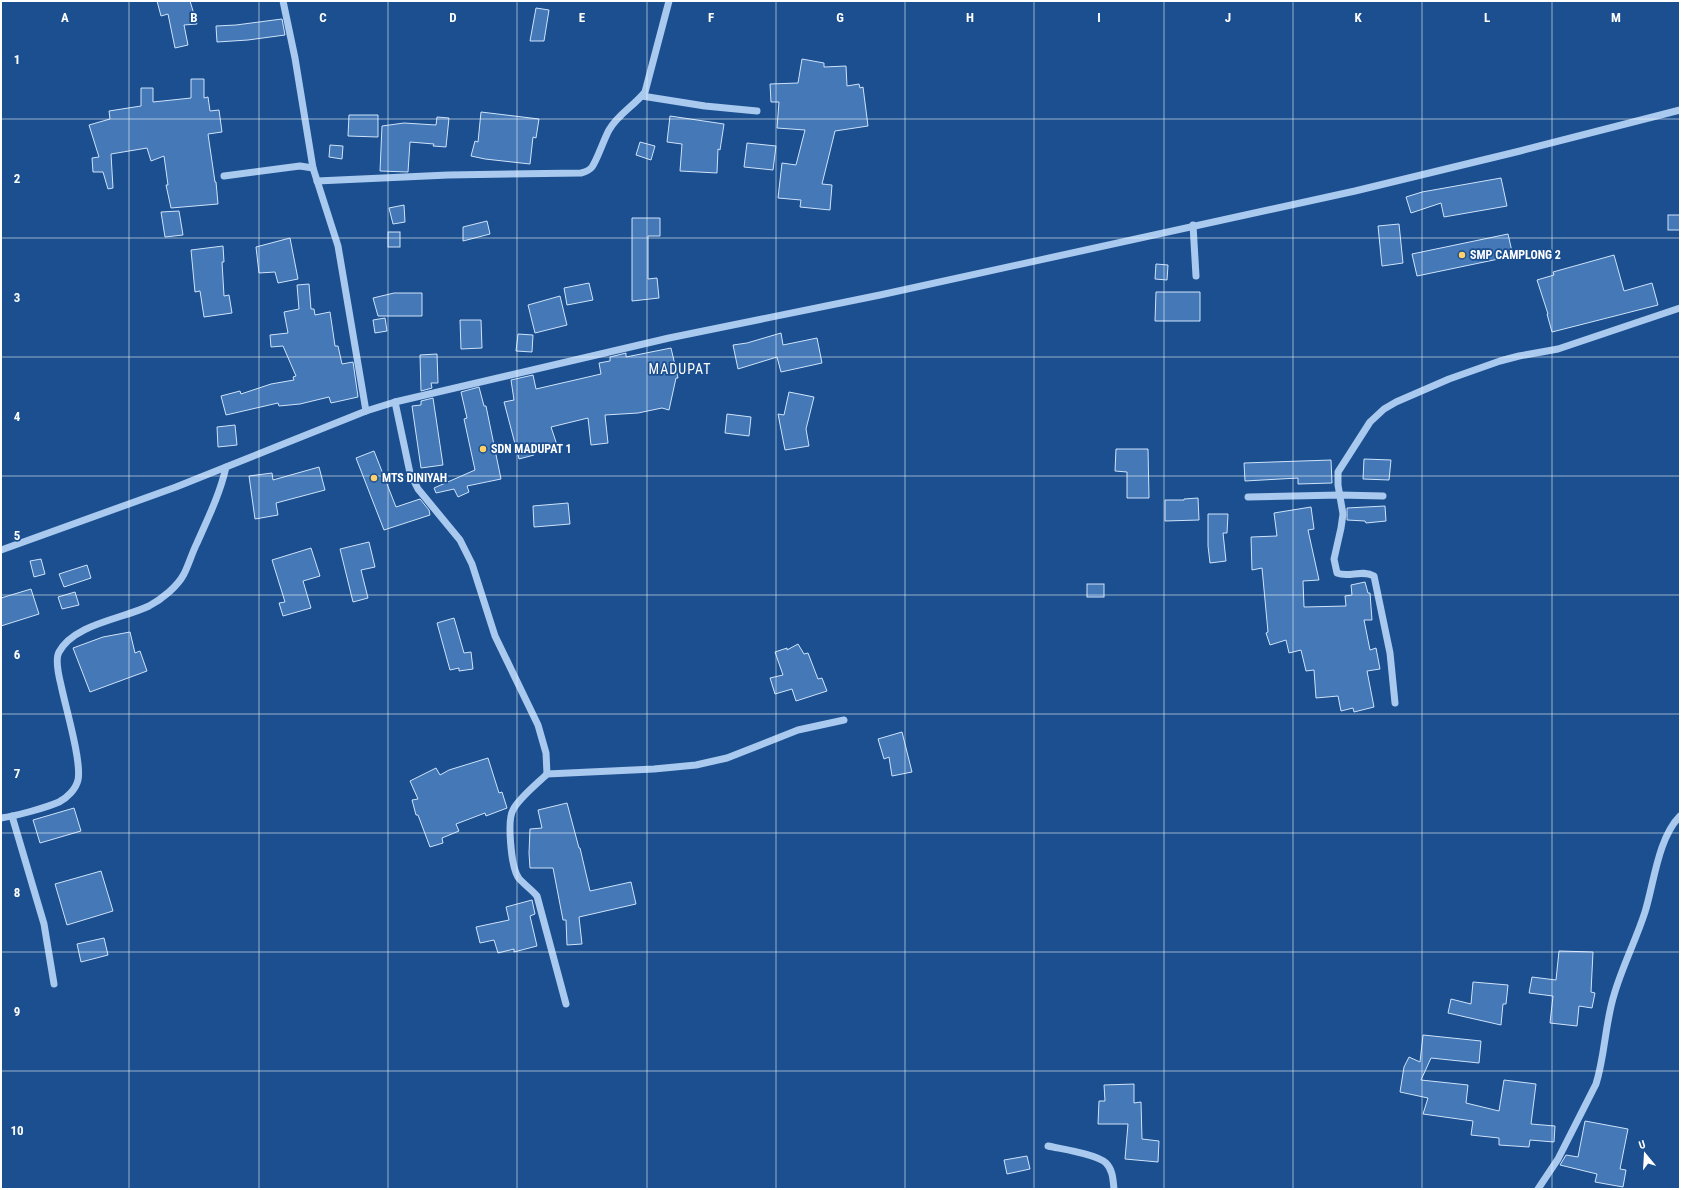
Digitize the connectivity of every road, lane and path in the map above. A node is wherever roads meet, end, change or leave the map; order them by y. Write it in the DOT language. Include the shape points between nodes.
graph roads {
  1 [pos="283,1"];
  2 [pos="669,1"];
  3 [pos="642,96"];
  4 [pos="1680,110"];
  5 [pos="757,111"];
  6 [pos="313,168"];
  7 [pos="224,176"];
  8 [pos="317,181"];
  9 [pos="1194,225"];
  10 [pos="1196,276"];
  11 [pos="1680,308"];
  12 [pos="395,402"];
  13 [pos="366,411"];
  14 [pos="226,467"];
  15 [pos="1340,495"];
  16 [pos="1383,496"];
  17 [pos="1248,497"];
  18 [pos="1,550"];
  19 [pos="1395,703"];
  20 [pos="844,720"];
  21 [pos="547,774"];
  22 [pos="12,816"];
  23 [pos="1680,816"];
  24 [pos="1,818"];
  25 [pos="54,984"];
  26 [pos="566,1004"];
  27 [pos="1048,1146"];
  28 [pos="1114,1189"];
  29 [pos="1538,1189"];
  1 -- 6 [label="street"];
  2 -- 3 [label="street" via="648,84"];
  3 -- 5 [label="street"];
  3 -- 8 [label="street" via="615,120 592,166 581,173 448,175"];
  4 -- 9 [label="street" via="1520,151"];
  6 -- 7 [label="street" via="300,166"];
  6 -- 8 [label="street"];
  8 -- 13 [label="street" via="338,246"];
  9 -- 10 [label="street"];
  9 -- 12 [label="street" via="887,294 669,338"];
  11 -- 15 [label="street" via="1558,349 1500,361 1396,402 1370,422 1343,463 1338,472"];
  12 -- 13 [label="street"];
  12 -- 21 [label="street" via="410,473 418,489 460,540 472,564 495,636 538,725 546,752"];
  13 -- 14 [label="street"];
  14 -- 18 [label="street"];
  14 -- 22 [label="street" via="216,502 184,574 171,591 150,606 92,626 76,635 58,653 58,673 78,758 78,780 72,793 60,802"];
  15 -- 16 [label="street"];
  15 -- 17 [label="street"];
  15 -- 19 [label="street" via="1342,514 1334,559 1335,567 1337,573 1343,576 1368,573 1374,576 1390,652"];
  20 -- 21 [label="street" via="798,730 728,758 696,765"];
  21 -- 26 [label="street" via="512,811 510,822 513,861 518,878 537,896"];
  22 -- 24 [label="street"];
  22 -- 25 [label="street" via="44,924"];
  23 -- 29 [label="street" via="1672,824 1663,846 1644,913 1622,968 1608,1020 1596,1084 1558,1159"];
  27 -- 28 [label="street" via="1089,1155 1105,1162 1113,1174"];
}
